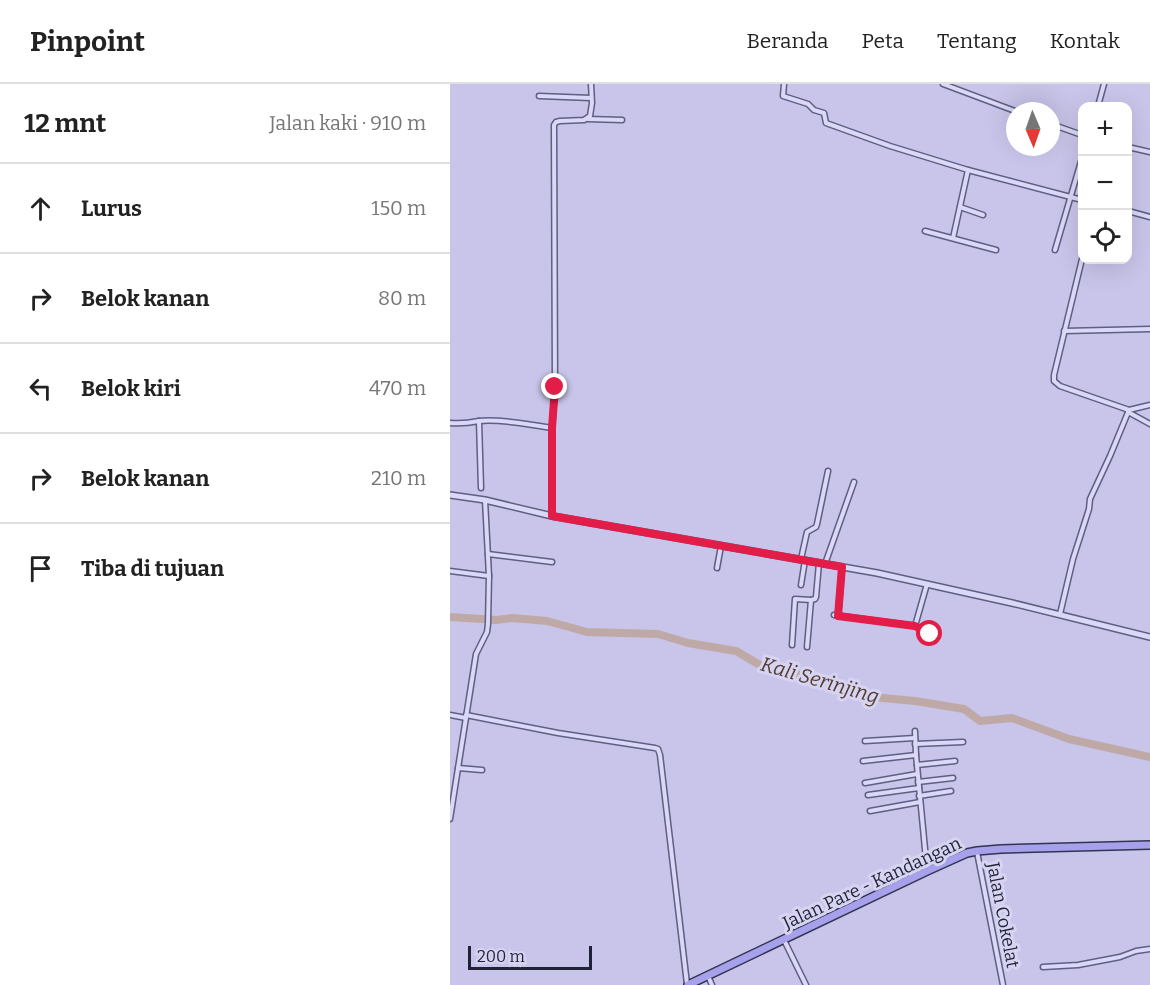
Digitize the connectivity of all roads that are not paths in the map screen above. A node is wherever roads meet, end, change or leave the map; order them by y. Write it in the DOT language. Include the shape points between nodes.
graph roads {
  1 [pos="591,84"];
  2 [pos="784,84"];
  3 [pos="943,84"];
  4 [pos="1104,84"];
  5 [pos="539,96"];
  6 [pos="591,98"];
  7 [pos="1099,102"];
  8 [pos="1006,108"];
  9 [pos="587,119"];
  10 [pos="622,120"];
  11 [pos="1060,127"];
  12 [pos="1078,133"];
  13 [pos="1132,148"];
  14 [pos="1150,152"];
  15 [pos="968,170"];
  16 [pos="1078,174"];
  17 [pos="1071,197"];
  18 [pos="1078,199"];
  19 [pos="960,207"];
  20 [pos="1132,213"];
  21 [pos="983,214"];
  22 [pos="1150,218"];
  23 [pos="925,231"];
  24 [pos="953,238"];
  25 [pos="996,250"];
  26 [pos="1055,250"];
  27 [pos="1082,264"];
  28 [pos="1150,328"];
  29 [pos="1064,331"];
  30 [pos="1150,405"];
  31 [pos="1128,411"];
  32 [pos="479,422"];
  33 [pos="450,423"];
  34 [pos="1150,424"];
  35 [pos="552,428"];
  36 [pos="828,471"];
  37 [pos="854,482"];
  38 [pos="481,488"];
  39 [pos="450,495"];
  40 [pos="485,500"];
  41 [pos="552,516"];
  42 [pos="721,546"];
  43 [pos="488,554"];
  44 [pos="803,560"];
  45 [pos="552,562"];
  46 [pos="822,563"];
  47 [pos="842,567"];
  48 [pos="717,568"];
  49 [pos="450,572"];
  50 [pos="489,576"];
  51 [pos="927,583"];
  52 [pos="801,585"];
  53 [pos="811,600"];
  54 [pos="1060,614"];
  55 [pos="915,626"];
  56 [pos="930,634"];
  57 [pos="1150,637"];
  58 [pos="792,645"];
  59 [pos="807,648"];
  60 [pos="450,715"];
  61 [pos="466,717"];
  62 [pos="915,732"];
  63 [pos="915,738"];
  64 [pos="866,741"];
  65 [pos="963,742"];
  66 [pos="915,744"];
  67 [pos="915,755"];
  68 [pos="863,761"];
  69 [pos="955,761"];
  70 [pos="916,765"];
  71 [pos="458,768"];
  72 [pos="482,770"];
  73 [pos="917,774"];
  74 [pos="953,778"];
  75 [pos="865,783"];
  76 [pos="918,785"];
  77 [pos="951,791"];
  78 [pos="868,795"];
  79 [pos="919,796"];
  80 [pos="920,802"];
  81 [pos="451,806"];
  82 [pos="870,811"];
  83 [pos="450,819"];
  84 [pos="1150,846"];
  85 [pos="977,851"];
  86 [pos="927,871"];
  87 [pos="784,940"];
  88 [pos="1150,949"];
  89 [pos="1043,967"];
  90 [pos="708,975"];
  91 [pos="687,985"];
  92 [pos="712,985"];
  93 [pos="806,985"];
  94 [pos="1003,985"];
  1 -- 6 [label="street"];
  2 -- 15 [label="street" via="783,96 824,112 826,123"];
  3 -- 8 [label="street"];
  4 -- 7 [label="street"];
  5 -- 6 [label="street"];
  6 -- 9 [label="street"];
  9 -- 10 [label="street"];
  9 -- 35 [label="street" via="558,121 554,125"];
  11 -- 12 [label="street"];
  13 -- 14 [label="street"];
  15 -- 17 [label="street"];
  15 -- 19 [label="street"];
  16 -- 17 [label="street"];
  17 -- 18 [label="street"];
  17 -- 26 [label="street"];
  19 -- 21 [label="street"];
  19 -- 24 [label="street"];
  20 -- 22 [label="street"];
  23 -- 24 [label="street"];
  24 -- 25 [label="street"];
  27 -- 29 [label="street"];
  28 -- 29 [label="street"];
  29 -- 31 [label="street" via="1055,383"];
  30 -- 31 [label="street"];
  31 -- 34 [label="street"];
  31 -- 54 [label="street" via="1090,499"];
  32 -- 33 [label="street"];
  32 -- 35 [label="street"];
  32 -- 38 [label="street"];
  35 -- 41 [label="street"];
  36 -- 44 [label="street" via="817,524 807,532"];
  37 -- 46 [label="street"];
  39 -- 40 [label="street"];
  40 -- 41 [label="street"];
  40 -- 43 [label="street"];
  41 -- 42 [label="street"];
  42 -- 44 [label="street"];
  42 -- 48 [label="street"];
  43 -- 45 [label="street"];
  43 -- 50 [label="street"];
  44 -- 46 [label="street"];
  44 -- 52 [label="street"];
  46 -- 47 [label="street"];
  46 -- 53 [label="street" via="816,597"];
  47 -- 51 [label="street"];
  47 -- 55 [label="street" via="836,616"];
  49 -- 50 [label="street"];
  50 -- 61 [label="street" via="487,632 476,654"];
  51 -- 54 [label="street"];
  51 -- 55 [label="street"];
  53 -- 58 [label="street" via="795,599"];
  53 -- 59 [label="street"];
  54 -- 57 [label="street"];
  55 -- 56 [label="street"];
  60 -- 61 [label="street"];
  61 -- 71 [label="street"];
  61 -- 91 [label="street" via="658,749"];
  62 -- 63 [label="street"];
  63 -- 64 [label="street"];
  63 -- 66 [label="street"];
  65 -- 66 [label="street"];
  66 -- 67 [label="street"];
  67 -- 68 [label="street"];
  67 -- 70 [label="street"];
  69 -- 70 [label="street"];
  70 -- 73 [label="street"];
  71 -- 72 [label="street"];
  71 -- 81 [label="street"];
  73 -- 75 [label="street"];
  73 -- 76 [label="street"];
  74 -- 76 [label="street"];
  76 -- 78 [label="street"];
  76 -- 79 [label="street"];
  77 -- 79 [label="street"];
  79 -- 80 [label="street"];
  80 -- 82 [label="street"];
  80 -- 86 [label="street"];
  81 -- 83 [label="street"];
  84 -- 85 [label="main road, Jalan Pare - Kandangan"];
  85 -- 86 [label="main road, Jalan Pare - Kandangan"];
  85 -- 94 [label="street, Jalan Cokelat"];
  86 -- 87 [label="main road, Jalan Pare - Kandangan"];
  87 -- 90 [label="main road, Jalan Pare - Kandangan"];
  87 -- 93 [label="street"];
  88 -- 89 [label="street"];
  90 -- 91 [label="main road, Jalan Pare - Kandangan"];
  90 -- 92 [label="street"];
}
